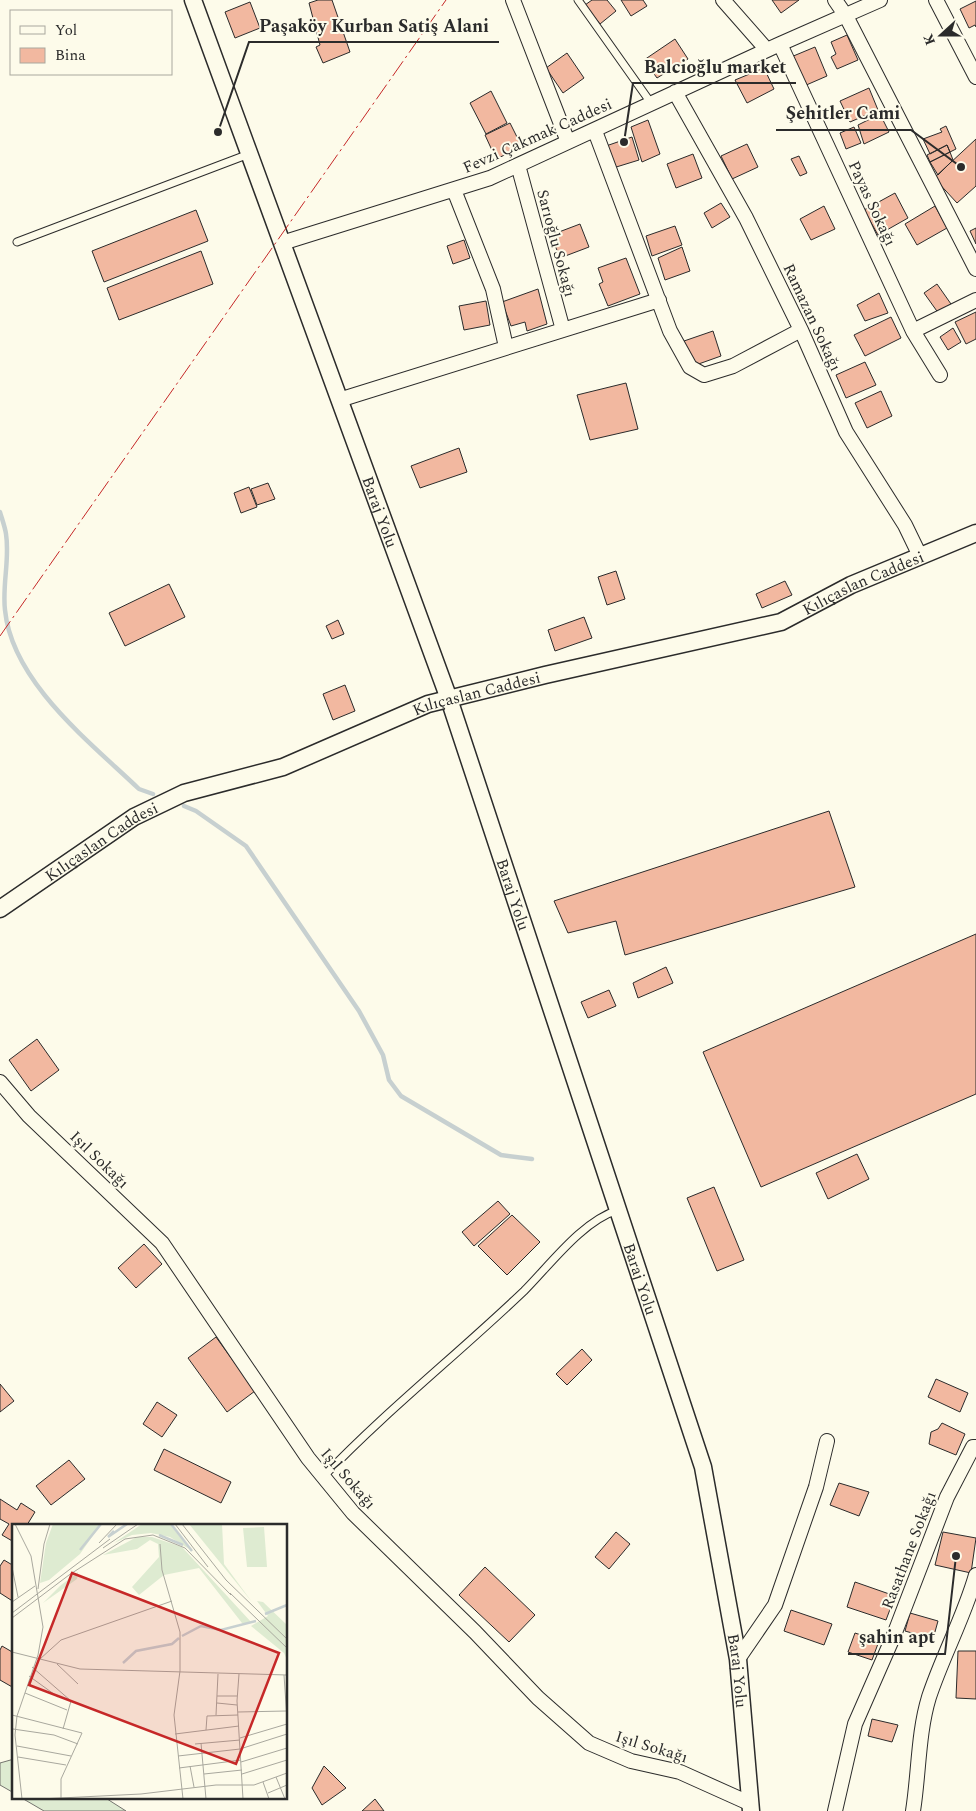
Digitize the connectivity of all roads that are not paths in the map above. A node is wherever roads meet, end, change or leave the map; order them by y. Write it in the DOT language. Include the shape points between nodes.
graph roads {
  1 [pos="193,0"];
  2 [pos="513,0"];
  3 [pos="578,0"];
  4 [pos="723,0"];
  5 [pos="835,0"];
  6 [pos="880,0"];
  7 [pos="936,0"];
  8 [pos="846,16"];
  9 [pos="780,44"];
  10 [pos="767,50"];
  11 [pos="976,78"];
  12 [pos="675,92"];
  13 [pos="651,104"];
  14 [pos="595,131"];
  15 [pos="568,142"];
  16 [pos="249,154"];
  17 [pos="518,165"];
  18 [pos="454,190"];
  19 [pos="17,242"];
  20 [pos="282,243"];
  21 [pos="976,269"];
  22 [pos="659,300"];
  23 [pos="976,300"];
  24 [pos="563,330"];
  25 [pos="800,330"];
  26 [pos="913,331"];
  27 [pos="506,347"];
  28 [pos="940,375"];
  29 [pos="340,400"];
  30 [pos="976,533"];
  31 [pos="920,556"];
  32 [pos="449,699"];
  33 [pos="0,910"];
  34 [pos="0,1082"];
  35 [pos="618,1210"];
  36 [pos="827,1441"];
  37 [pos="975,1447"];
  38 [pos="323,1477"];
  39 [pos="976,1575"];
  40 [pos="738,1659"];
  41 [pos="750,1807"];
  42 [pos="835,1811"];
  43 [pos="913,1811"];
  1 -- 16 [label="street, Baraj Yolu"];
  2 -- 15 [label="street"];
  3 -- 13 [label="lane"];
  4 -- 10 [label="street"];
  5 -- 8 [label="street"];
  6 -- 8 [label="street, Fevzi Çakmak Caddesi"];
  7 -- 11 [label="street"];
  8 -- 9 [label="street, Fevzi Çakmak Caddesi"];
  8 -- 21 [label="street"];
  9 -- 10 [label="street, Fevzi Çakmak Caddesi"];
  9 -- 26 [label="street, Payas Sokağı"];
  10 -- 12 [label="street, Fevzi Çakmak Caddesi"];
  12 -- 13 [label="street, Fevzi Çakmak Caddesi"];
  12 -- 25 [label="street, Ramazan Sokağı" via="746,218"];
  13 -- 14 [label="street, Fevzi Çakmak Caddesi"];
  14 -- 15 [label="street, Fevzi Çakmak Caddesi"];
  14 -- 22 [label="street"];
  15 -- 17 [label="street, Fevzi Çakmak Caddesi"];
  16 -- 19 [label="lane"];
  16 -- 20 [label="street, Baraj Yolu"];
  17 -- 18 [label="street, Fevzi Çakmak Caddesi"];
  17 -- 24 [label="street, Sarıoğlu Sokağı"];
  18 -- 20 [label="street, Fevzi Çakmak Caddesi"];
  18 -- 27 [label="street" via="493,289"];
  20 -- 29 [label="street, Baraj Yolu"];
  22 -- 24 [label="street"];
  22 -- 25 [label="street" via="670,331 690,367 704,375 733,366"];
  23 -- 26 [label="street"];
  24 -- 27 [label="street"];
  25 -- 31 [label="street, Ramazan Sokağı" via="846,432"];
  26 -- 28 [label="street, Payas Sokağı"];
  27 -- 29 [label="street"];
  29 -- 32 [label="street, Baraj Yolu"];
  30 -- 31 [label="street, Kılıçaslan Caddesi"];
  31 -- 32 [label="street, Kılıçaslan Caddesi" via="851,585 781,622"];
  32 -- 33 [label="street, Kılıçaslan Caddesi" via="428,704 283,767 184,793 134,817"];
  32 -- 35 [label="street, Baraj Yolu"];
  34 -- 38 [label="street, Işıl Sokağı" via="29,1116 162,1243"];
  35 -- 38 [label="lane" via="609,1212 579,1234 523,1291"];
  35 -- 40 [label="street, Baraj Yolu" via="703,1467"];
  36 -- 40 [label="street" via="816,1487 775,1605"];
  37 -- 42 [label="street, Rasathane Sokağı" via="947,1497 856,1724"];
  38 -- 41 [label="street, Işıl Sokağı" via="353,1513 538,1698 589,1743 631,1761 680,1772"];
  39 -- 43 [label="street" via="929,1698"];
  40 -- 41 [label="street, Baraj Yolu"];
}
